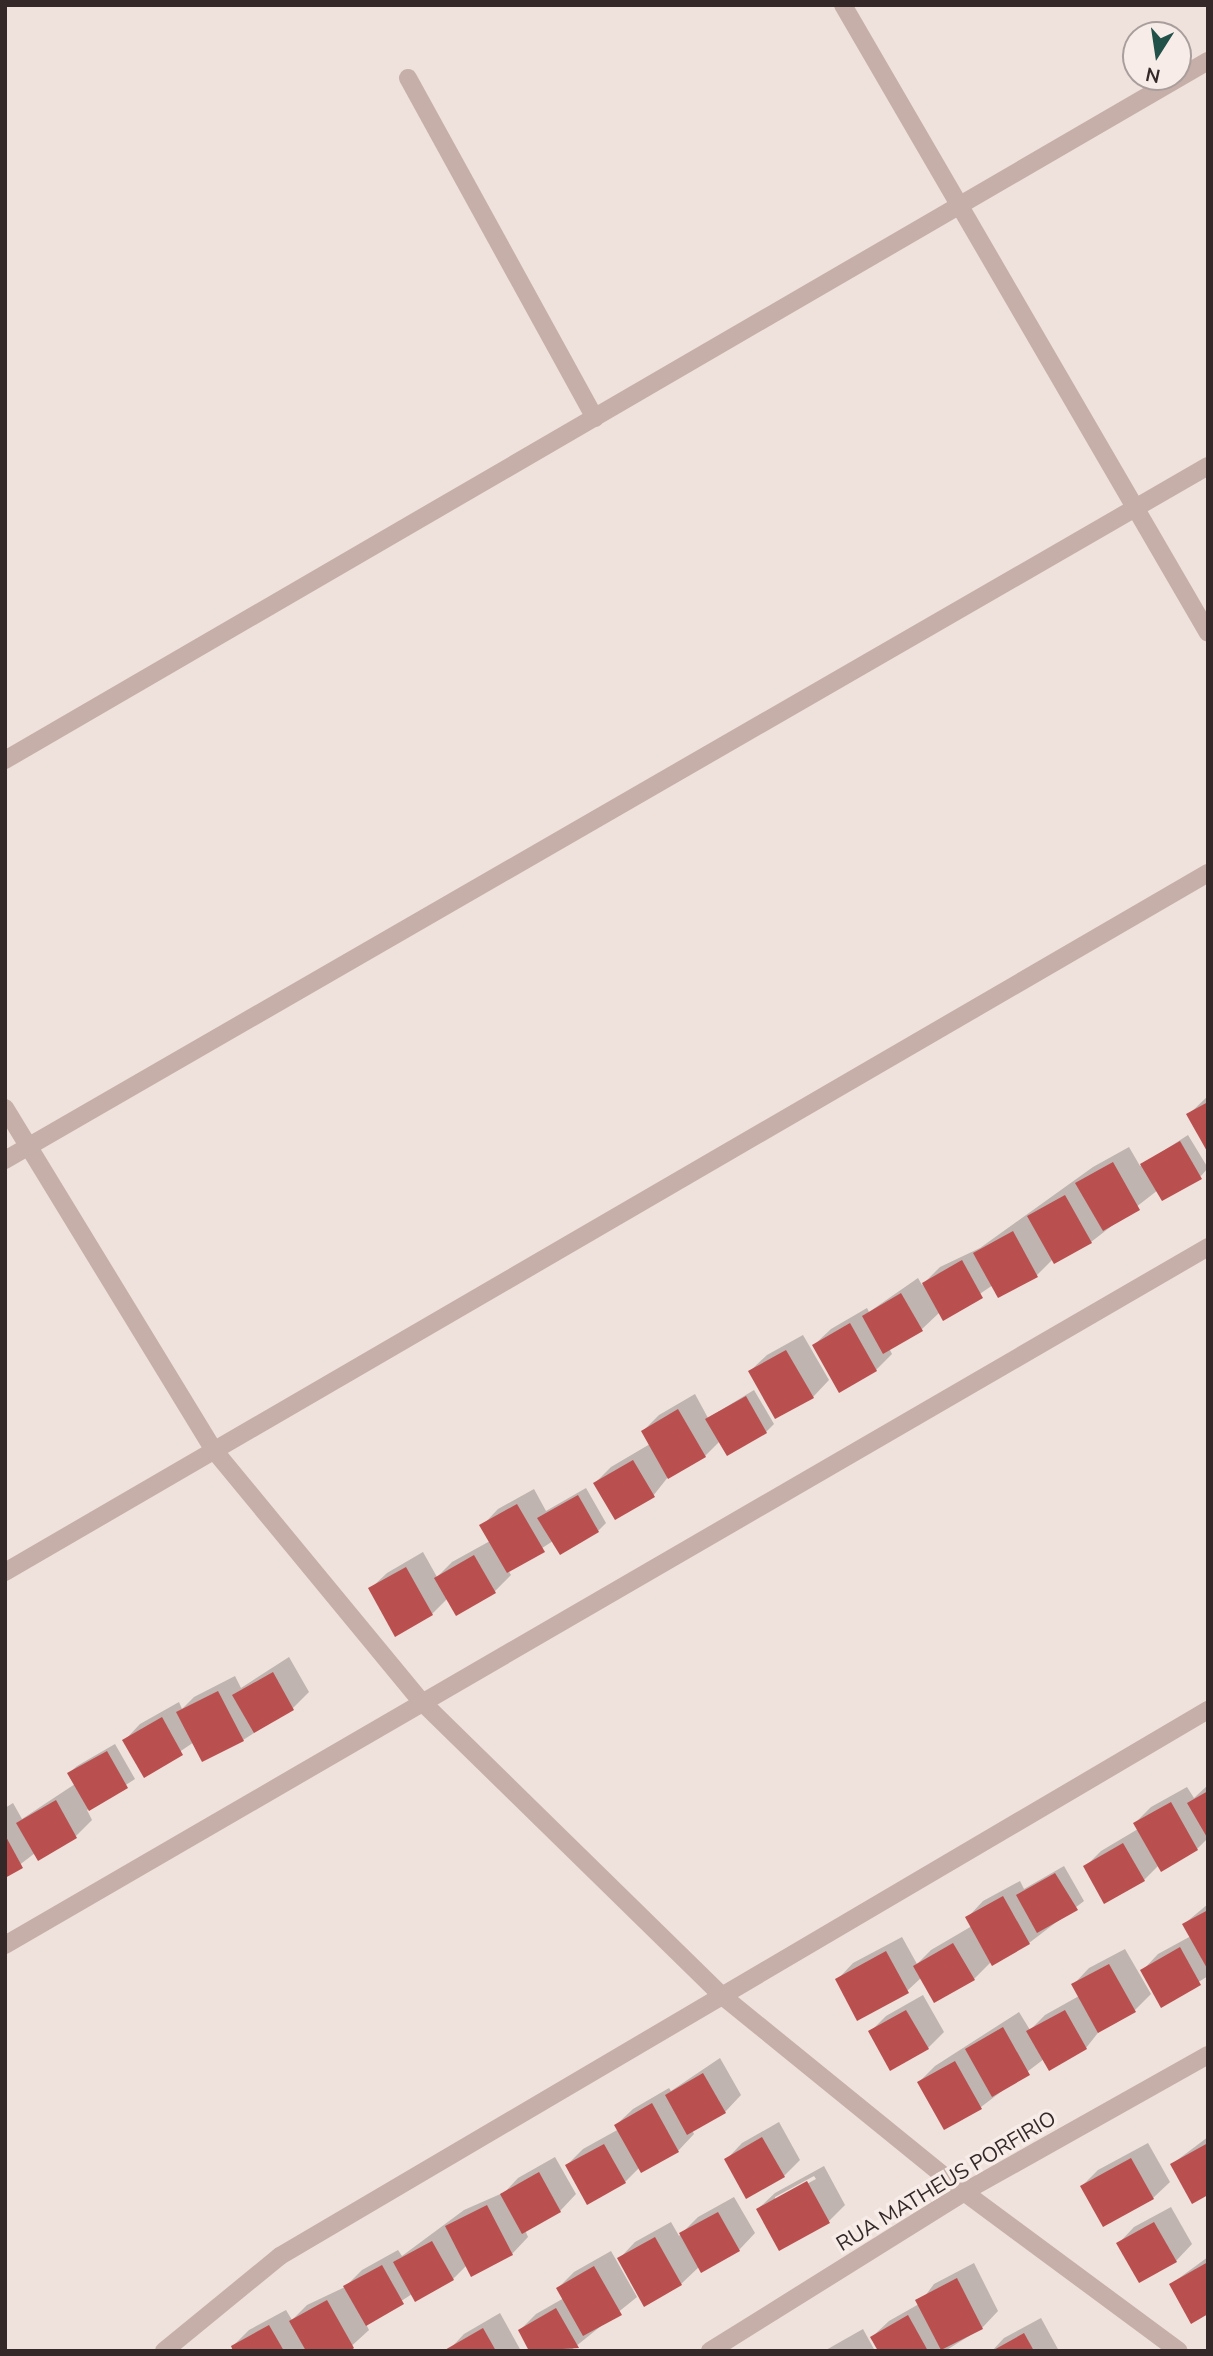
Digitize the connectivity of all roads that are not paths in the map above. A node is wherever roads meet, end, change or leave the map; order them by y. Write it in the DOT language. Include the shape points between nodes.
graph roads {
  1 [pos="843,5"];
  2 [pos="1208,61"];
  3 [pos="408,78"];
  4 [pos="957,205"];
  5 [pos="595,418"];
  6 [pos="1208,466"];
  7 [pos="1136,506"];
  8 [pos="1208,633"];
  9 [pos="5,760"];
  10 [pos="1208,873"];
  11 [pos="5,1108"];
  12 [pos="29,1146"];
  13 [pos="5,1160"];
  14 [pos="1208,1247"];
  15 [pos="213,1449"];
  16 [pos="5,1572"];
  17 [pos="421,1701"];
  18 [pos="1208,1710"];
  19 [pos="5,1945"];
  20 [pos="720,1994"];
  21 [pos="1208,2055"];
  22 [pos="964,2193"];
  23 [pos="164,2351"];
  24 [pos="710,2351"];
  25 [pos="1179,2351"];
  1 -- 4 [label="street"];
  2 -- 4 [label="street"];
  3 -- 5 [label="street"];
  4 -- 5 [label="street"];
  4 -- 7 [label="street"];
  5 -- 9 [label="street"];
  6 -- 7 [label="street"];
  7 -- 8 [label="street"];
  7 -- 12 [label="street"];
  10 -- 15 [label="street"];
  11 -- 12 [label="street"];
  12 -- 13 [label="street"];
  12 -- 15 [label="street"];
  14 -- 17 [label="street"];
  15 -- 16 [label="street"];
  15 -- 17 [label="street"];
  17 -- 19 [label="street"];
  17 -- 20 [label="street"];
  18 -- 20 [label="street"];
  20 -- 22 [label="street"];
  20 -- 23 [label="street" via="280,2256"];
  21 -- 22 [label="street, RUA MATHEUS PORFIRIO"];
  22 -- 24 [label="street, RUA MATHEUS PORFIRIO"];
  22 -- 25 [label="street"];
}
